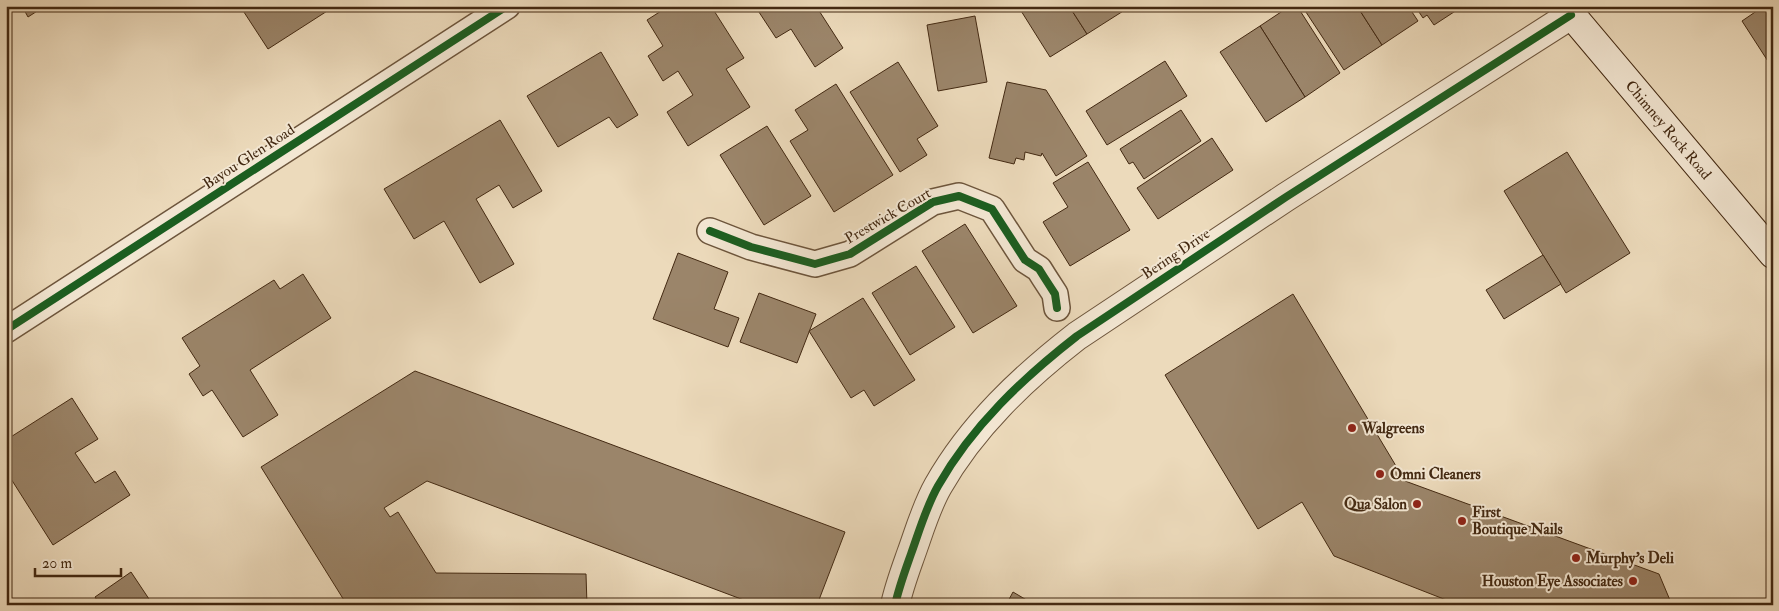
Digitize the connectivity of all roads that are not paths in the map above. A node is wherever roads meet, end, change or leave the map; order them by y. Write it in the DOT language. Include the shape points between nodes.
graph roads {
  1 [pos="507,6"];
  2 [pos="1567,11"];
  3 [pos="710,231"];
  4 [pos="1772,251"];
  5 [pos="6,330"];
  6 [pos="1077,336"];
  7 [pos="895,605"];
  1 -- 5 [label="street, Bayou Glen Road"];
  2 -- 4 [label="street, Chimney Rock Road"];
  2 -- 6 [label="street, Bering Drive"];
  3 -- 6 [label="street, Prestwick Court" via="751,247 815,264 850,254 933,202 959,196 992,209 1025,260 1039,269 1055,294 1057,308"];
  6 -- 7 [label="street, Bering Drive" via="1026,378 981,423 960,450 936,488"];
}
